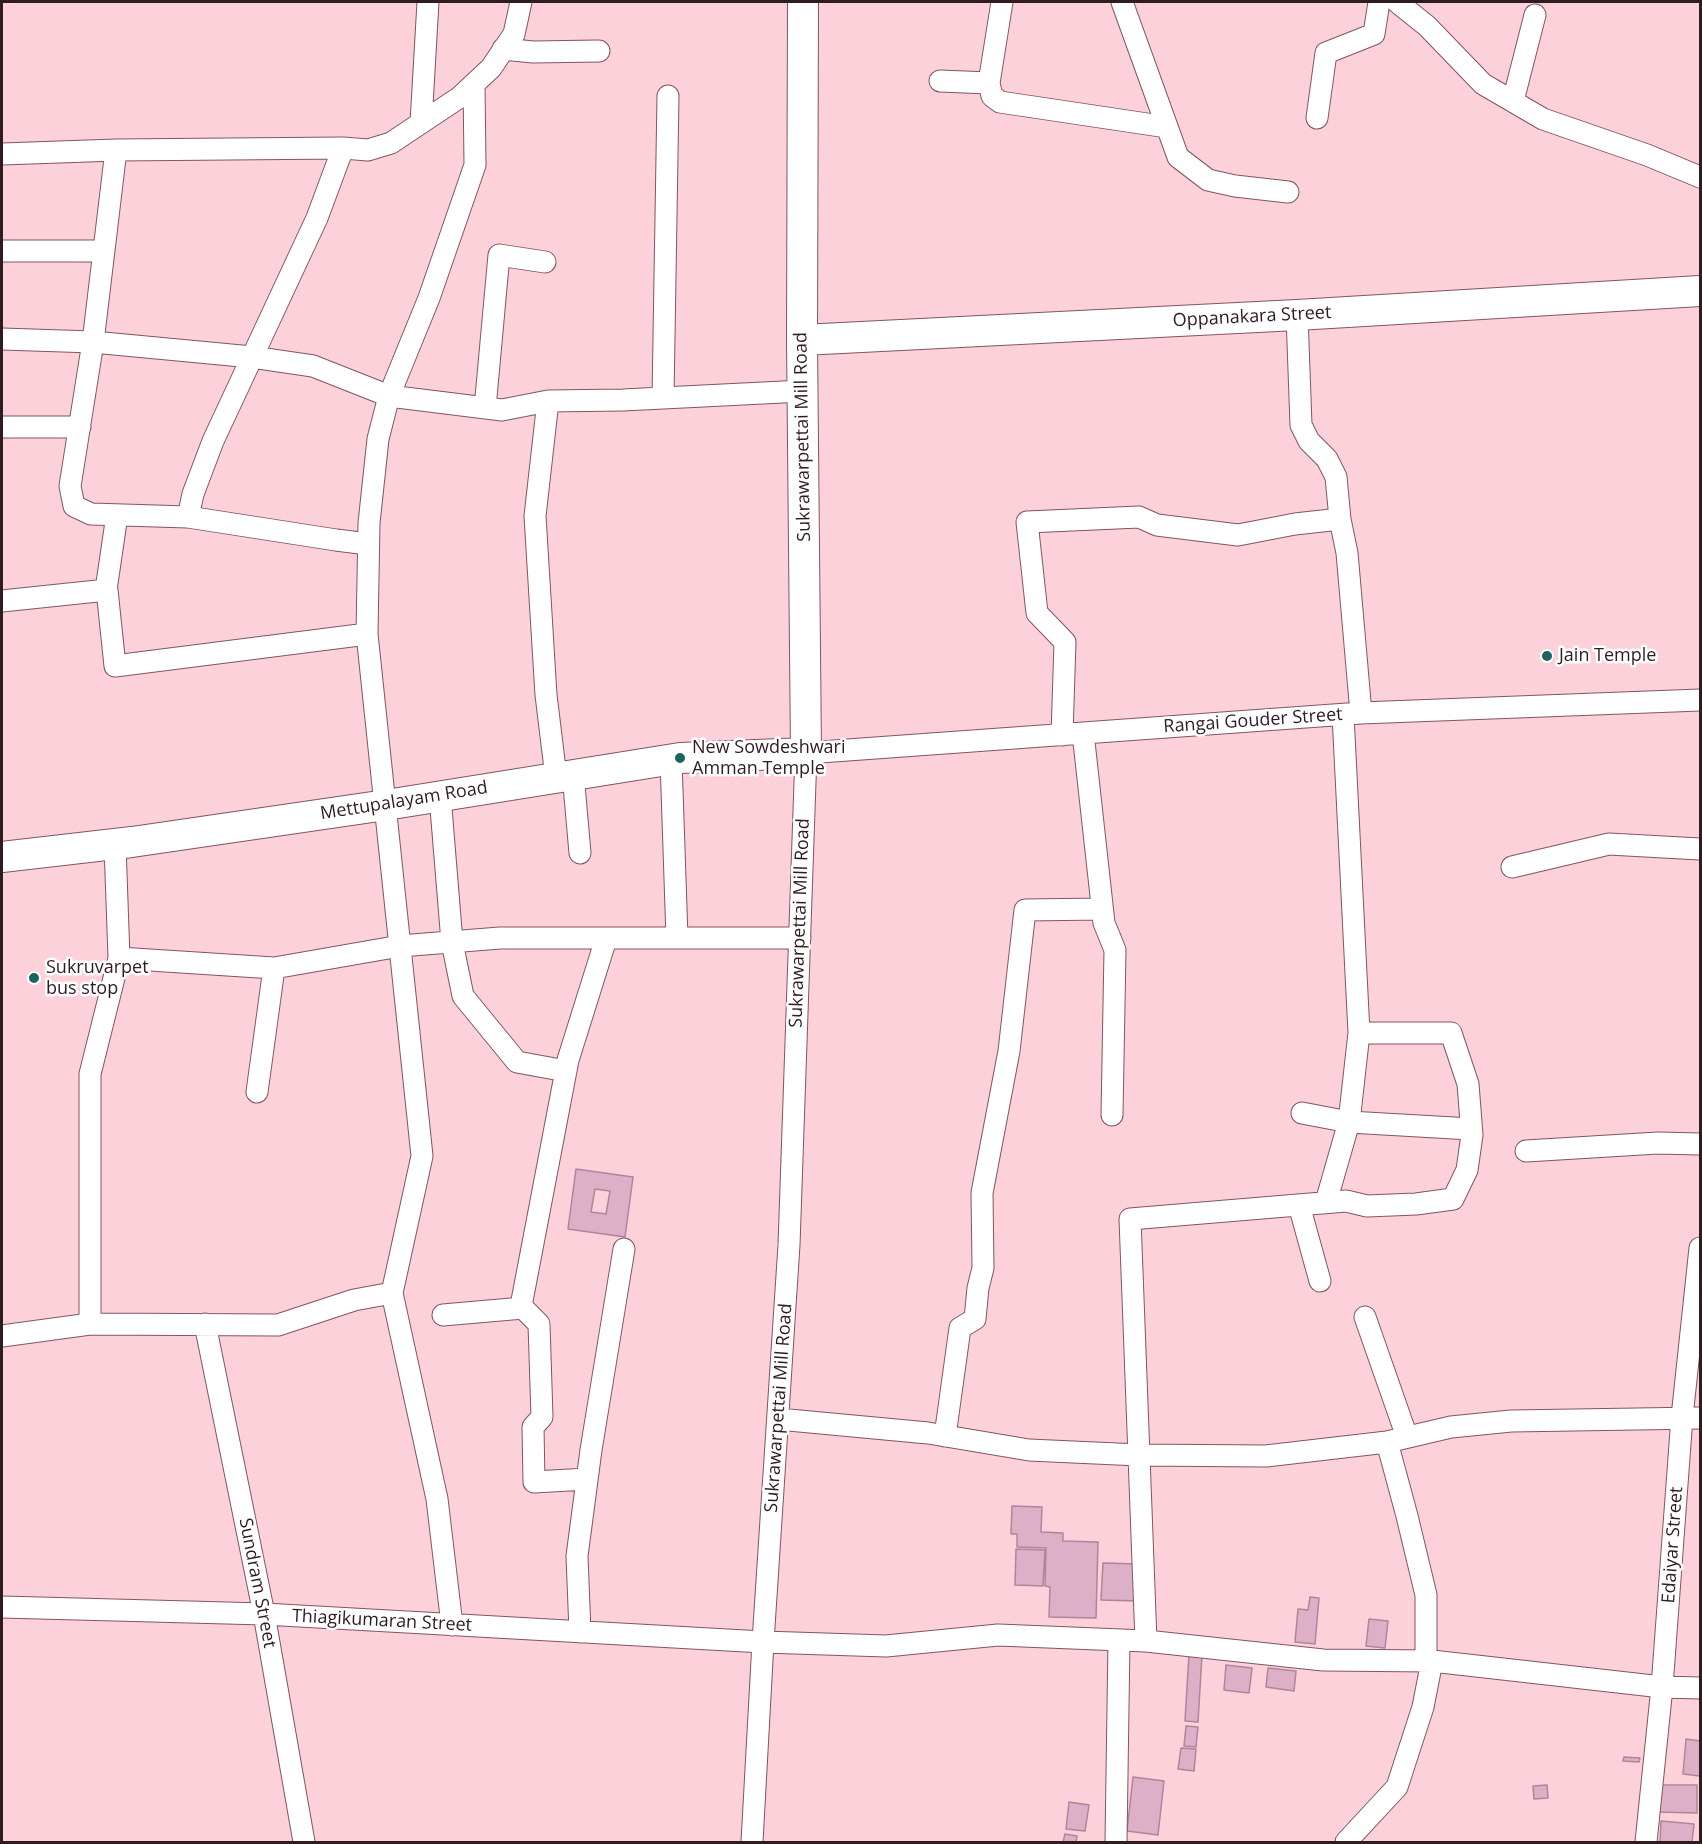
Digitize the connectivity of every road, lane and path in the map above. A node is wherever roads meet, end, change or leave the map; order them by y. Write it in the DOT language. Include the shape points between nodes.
graph roads {
  1 [pos="428,2"];
  2 [pos="521,2"];
  3 [pos="803,2"];
  4 [pos="1002,2"];
  5 [pos="1122,2"];
  6 [pos="1379,2"];
  7 [pos="1397,2"];
  8 [pos="1535,15"];
  9 [pos="503,49"];
  10 [pos="599,51"];
  11 [pos="940,81"];
  12 [pos="474,84"];
  13 [pos="989,84"];
  14 [pos="668,96"];
  15 [pos="1513,101"];
  16 [pos="1317,118"];
  17 [pos="422,123"];
  18 [pos="1167,127"];
  19 [pos="343,148"];
  20 [pos="116,150"];
  21 [pos="2,154"];
  22 [pos="1701,177"];
  23 [pos="1288,192"];
  24 [pos="2,251"];
  25 [pos="104,251"];
  26 [pos="546,262"];
  27 [pos="1701,291"];
  28 [pos="1297,315"];
  29 [pos="2,339"];
  30 [pos="802,340"];
  31 [pos="93,342"];
  32 [pos="252,357"];
  33 [pos="803,391"];
  34 [pos="389,396"];
  35 [pos="663,398"];
  36 [pos="548,401"];
  37 [pos="485,408"];
  38 [pos="2,427"];
  39 [pos="80,428"];
  40 [pos="117,515"];
  41 [pos="188,517"];
  42 [pos="1340,519"];
  43 [pos="368,544"];
  44 [pos="106,590"];
  45 [pos="2,601"];
  46 [pos="367,634"];
  47 [pos="1701,700"];
  48 [pos="1352,714"];
  49 [pos="1072,734"];
  50 [pos="806,753"];
  51 [pos="671,760"];
  52 [pos="565,775"];
  53 [pos="440,796"];
  54 [pos="386,805"];
  55 [pos="115,844"];
  56 [pos="1701,849"];
  57 [pos="580,853"];
  58 [pos="2,857"];
  59 [pos="1512,867"];
  60 [pos="1102,909"];
  61 [pos="677,938"];
  62 [pos="800,938"];
  63 [pos="606,939"];
  64 [pos="452,942"];
  65 [pos="400,946"];
  66 [pos="118,958"];
  67 [pos="274,968"];
  68 [pos="1359,1033"];
  69 [pos="566,1071"];
  70 [pos="257,1092"];
  71 [pos="1302,1113"];
  72 [pos="1112,1114"];
  73 [pos="1349,1122"];
  74 [pos="1471,1129"];
  75 [pos="1701,1144"];
  76 [pos="1526,1151"];
  77 [pos="1326,1202"];
  78 [pos="1299,1205"];
  79 [pos="1701,1248"];
  80 [pos="624,1249"];
  81 [pos="1320,1281"];
  82 [pos="392,1293"];
  83 [pos="523,1308"];
  84 [pos="443,1315"];
  85 [pos="1365,1317"];
  86 [pos="90,1324"];
  87 [pos="205,1324"];
  88 [pos="2,1336"];
  89 [pos="1691,1417"];
  90 [pos="778,1419"];
  91 [pos="945,1436"];
  92 [pos="1397,1440"];
  93 [pos="1139,1455"];
  94 [pos="587,1479"];
  95 [pos="2,1607"];
  96 [pos="264,1614"];
  97 [pos="452,1625"];
  98 [pos="580,1632"];
  99 [pos="1119,1640"];
  100 [pos="1146,1641"];
  101 [pos="763,1642"];
  102 [pos="1429,1661"];
  103 [pos="1662,1687"];
  104 [pos="1701,1688"];
  105 [pos="304,1842"];
  106 [pos="752,1842"];
  107 [pos="1116,1842"];
  108 [pos="1346,1842"];
  109 [pos="1646,1842"];
  1 -- 17 [label="street"];
  2 -- 9 [label="street" via="514,34"];
  3 -- 30 [label="highway, Sukrawarpettai Mill Road"];
  4 -- 13 [label="street"];
  5 -- 18 [label="street"];
  6 -- 16 [label="street" via="1374,34 1326,53"];
  7 -- 15 [label="street" via="1427,26 1483,84"];
  8 -- 15 [label="street"];
  9 -- 10 [label="street"];
  9 -- 12 [label="street"];
  11 -- 13 [label="street"];
  12 -- 17 [label="street"];
  12 -- 34 [label="street" via="475,165 429,298"];
  13 -- 18 [label="street" via="992,96 1000,102"];
  14 -- 35 [label="street"];
  15 -- 22 [label="street" via="1543,118"];
  17 -- 19 [label="street" via="391,143 368,150"];
  18 -- 23 [label="street" via="1178,156 1208,180"];
  19 -- 20 [label="street"];
  19 -- 32 [label="street" via="317,218"];
  20 -- 21 [label="street"];
  20 -- 25 [label="street"];
  24 -- 25 [label="street"];
  25 -- 31 [label="street"];
  26 -- 37 [label="street" via="499,255"];
  27 -- 28 [label="highway, Oppanakara Street"];
  28 -- 30 [label="highway, Oppanakara Street"];
  28 -- 42 [label="street" via="1302,425 1309,441 1328,459 1336,477"];
  29 -- 31 [label="street"];
  30 -- 33 [label="highway, Sukrawarpettai Mill Road"];
  31 -- 32 [label="street"];
  31 -- 39 [label="street"];
  32 -- 34 [label="street" via="313,366"];
  32 -- 41 [label="street" via="213,441"];
  33 -- 35 [label="street"];
  33 -- 50 [label="highway, Sukrawarpettai Mill Road"];
  34 -- 37 [label="street"];
  34 -- 43 [label="street" via="378,439"];
  35 -- 36 [label="street"];
  36 -- 37 [label="street" via="502,410"];
  36 -- 52 [label="street" via="535,516 546,695"];
  38 -- 39 [label="street"];
  39 -- 40 [label="street" via="70,486 75,506 91,514"];
  40 -- 41 [label="street"];
  40 -- 44 [label="street"];
  41 -- 43 [label="street"];
  42 -- 48 [label="street" via="1347,553"];
  42 -- 49 [label="street" via="1238,535 1157,525 1139,517 1027,522 1037,614 1065,642"];
  43 -- 46 [label="street"];
  44 -- 45 [label="street"];
  44 -- 46 [label="street" via="115,666"];
  46 -- 54 [label="street"];
  47 -- 48 [label="street, Rangai Gouder Street"];
  48 -- 49 [label="street, Rangai Gouder Street"];
  48 -- 68 [label="street"];
  49 -- 50 [label="street, Rangai Gouder Street"];
  49 -- 60 [label="street"];
  50 -- 51 [label="highway, Mettupalayam Road"];
  50 -- 62 [label="street, Sukrawarpettai Mill Road"];
  51 -- 52 [label="highway, Mettupalayam Road"];
  51 -- 61 [label="street"];
  52 -- 53 [label="highway, Mettupalayam Road"];
  52 -- 57 [label="street"];
  53 -- 54 [label="highway, Mettupalayam Road"];
  53 -- 64 [label="street"];
  54 -- 55 [label="highway, Mettupalayam Road"];
  54 -- 65 [label="street"];
  55 -- 58 [label="highway, Mettupalayam Road"];
  55 -- 66 [label="street"];
  56 -- 59 [label="street" via="1609,844"];
  60 -- 72 [label="street" via="1115,950"];
  60 -- 91 [label="street" via="1025,910 1009,1050 982,1193 983,1268 975,1320 960,1328"];
  61 -- 62 [label="street"];
  61 -- 63 [label="street"];
  62 -- 90 [label="street, Sukrawarpettai Mill Road" via="789,1245"];
  63 -- 64 [label="street" via="500,938"];
  63 -- 69 [label="street"];
  64 -- 65 [label="street"];
  64 -- 69 [label="street" via="463,996 517,1062"];
  65 -- 67 [label="street"];
  65 -- 82 [label="street" via="422,1156"];
  66 -- 67 [label="street"];
  66 -- 86 [label="street" via="90,1074"];
  67 -- 70 [label="street"];
  68 -- 73 [label="street"];
  68 -- 74 [label="street" via="1451,1033 1468,1084"];
  69 -- 83 [label="street"];
  71 -- 73 [label="street"];
  73 -- 74 [label="street"];
  73 -- 77 [label="street"];
  74 -- 77 [label="street" via="1467,1170 1453,1199 1367,1206"];
  75 -- 76 [label="street"];
  77 -- 78 [label="street"];
  78 -- 81 [label="street"];
  78 -- 93 [label="street" via="1130,1219"];
  79 -- 89 [label="street, Edaiyar Street"];
  80 -- 94 [label="street"];
  82 -- 87 [label="street" via="354,1300 278,1325"];
  82 -- 97 [label="street" via="437,1499"];
  83 -- 84 [label="street"];
  83 -- 94 [label="street" via="539,1324 542,1418 533,1427 534,1482"];
  85 -- 92 [label="street"];
  86 -- 87 [label="street"];
  86 -- 88 [label="street"];
  87 -- 96 [label="street, Sundram Street"];
  89 -- 92 [label="street" via="1511,1421 1451,1427"];
  89 -- 103 [label="street, Edaiyar Street"];
  90 -- 91 [label="street"];
  90 -- 101 [label="street, Sukrawarpettai Mill Road"];
  91 -- 93 [label="street" via="1029,1450"];
  92 -- 93 [label="street" via="1266,1456"];
  92 -- 102 [label="street" via="1407,1516 1426,1595"];
  93 -- 100 [label="street"];
  94 -- 98 [label="street" via="577,1556"];
  95 -- 96 [label="street, Thiagikumaran Street"];
  96 -- 97 [label="street, Thiagikumaran Street"];
  96 -- 105 [label="street, Sundram Street"];
  97 -- 98 [label="street, Thiagikumaran Street"];
  98 -- 101 [label="street, Thiagikumaran Street"];
  99 -- 100 [label="street, Thiagikumaran Street"];
  99 -- 101 [label="street, Thiagikumaran Street" via="998,1635 886,1646"];
  99 -- 107 [label="street"];
  100 -- 102 [label="street, Thiagikumaran Street" via="1323,1660"];
  101 -- 106 [label="street, Sukrawarpettai Mill Road"];
  102 -- 103 [label="street, Thiagikumaran Street"];
  102 -- 108 [label="street" via="1423,1707 1397,1788"];
  103 -- 104 [label="street, Thiagikumaran Street"];
  103 -- 109 [label="street, Edaiyar Street"];
}
